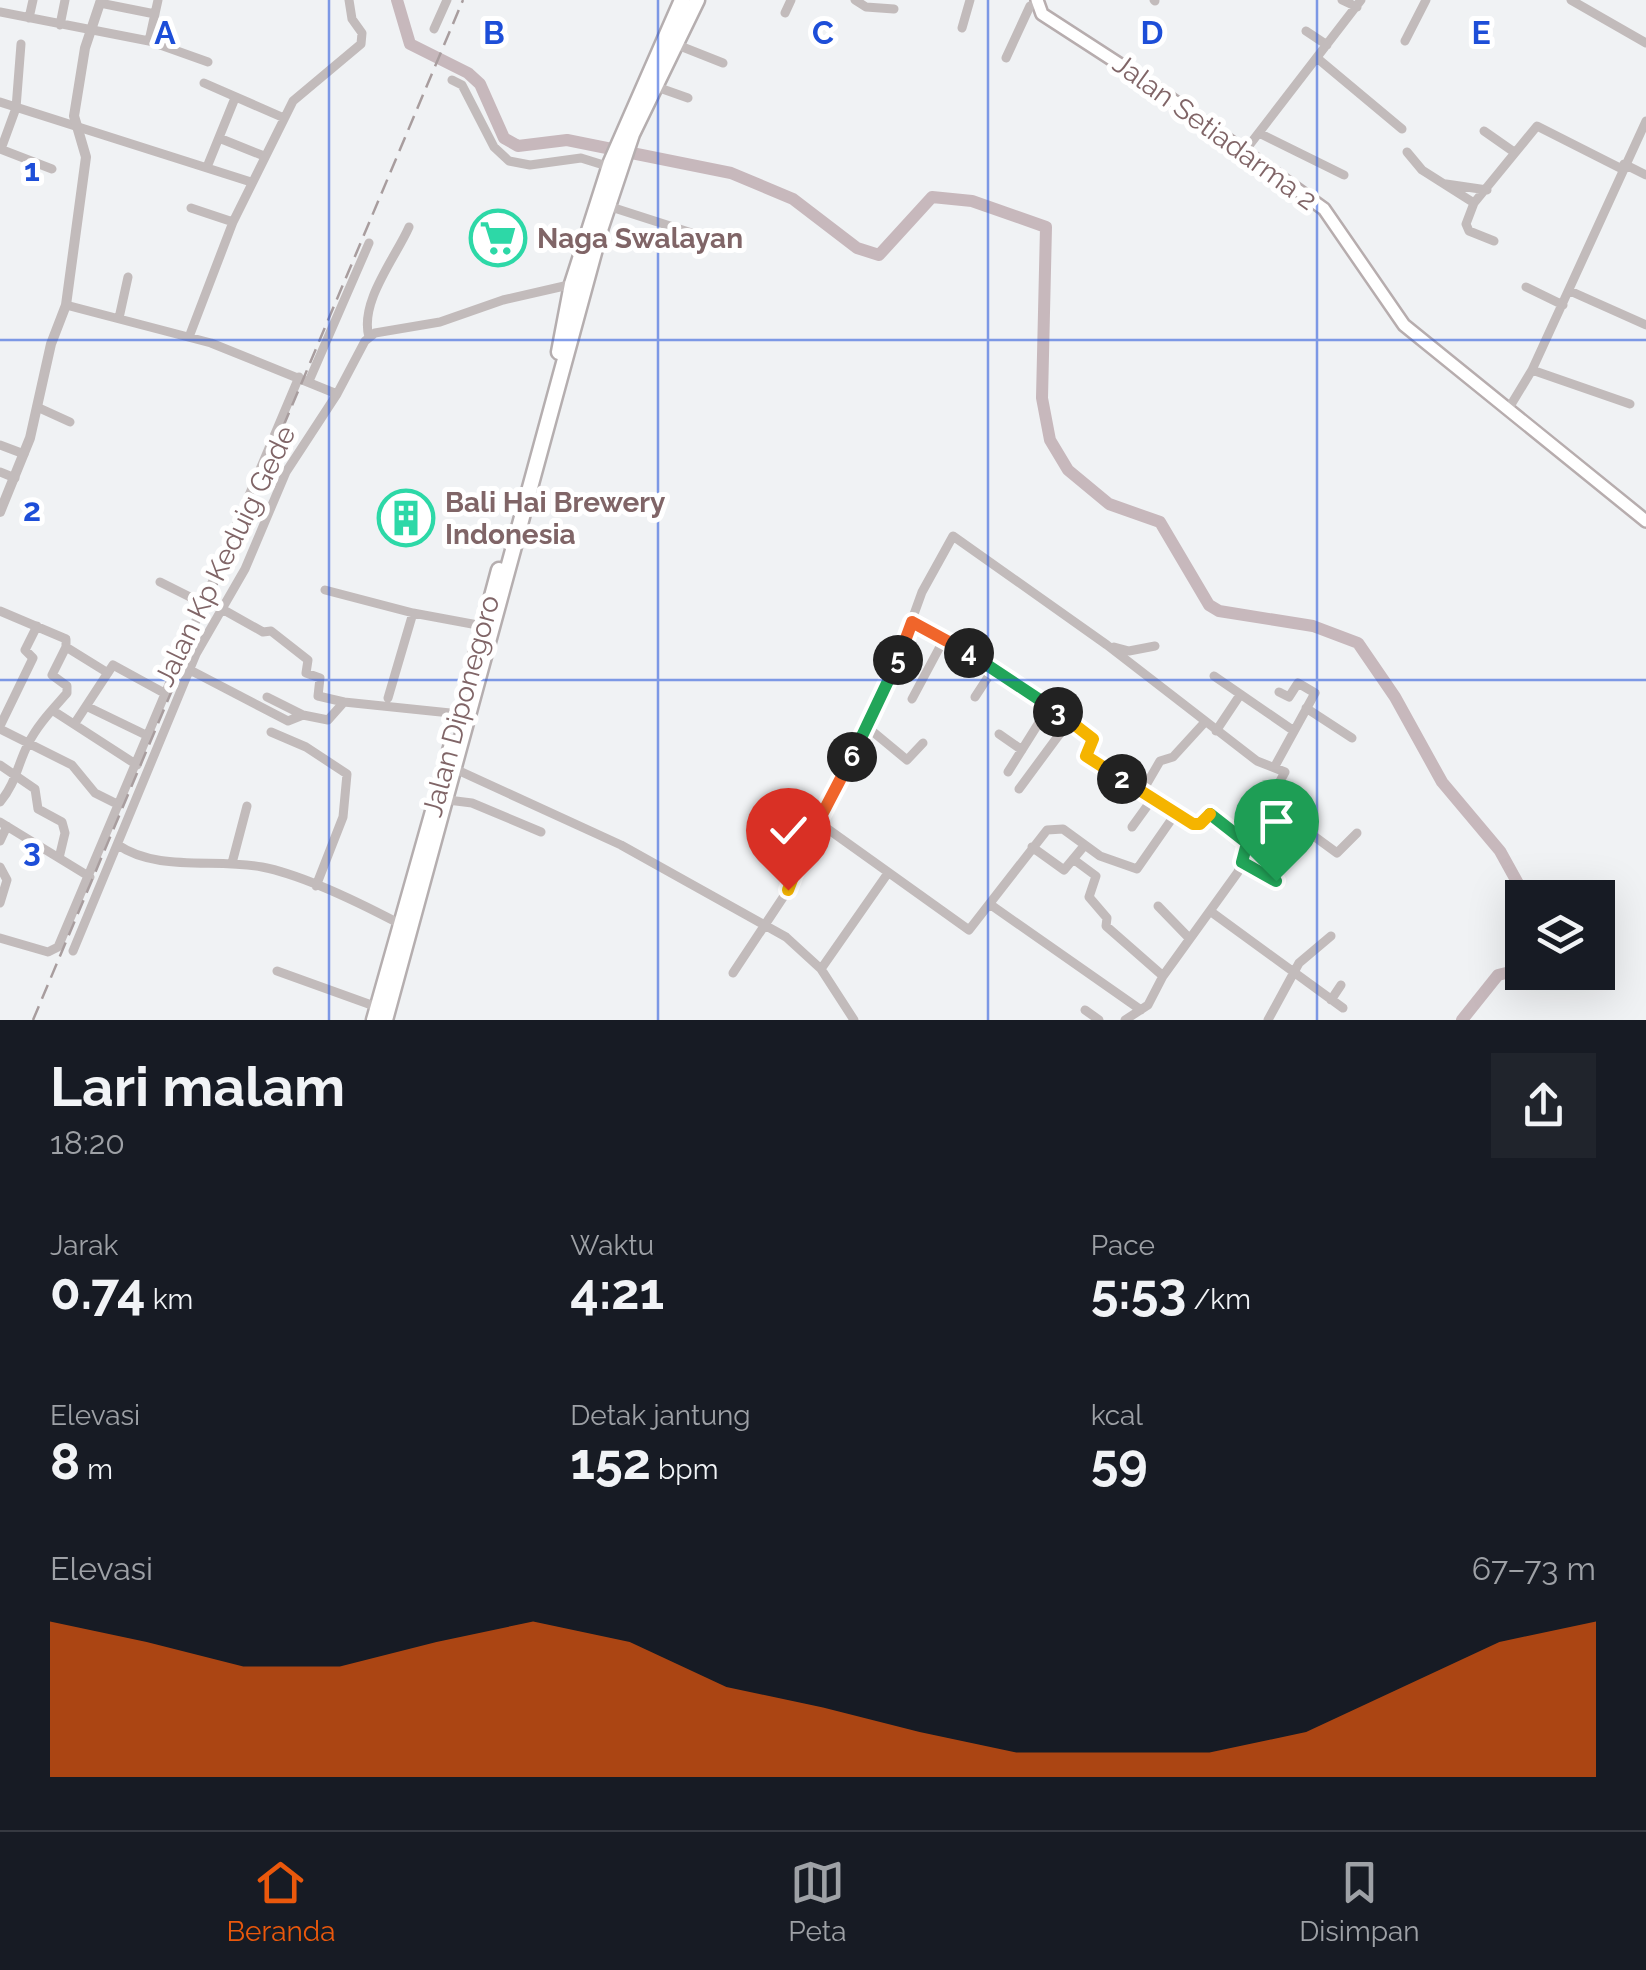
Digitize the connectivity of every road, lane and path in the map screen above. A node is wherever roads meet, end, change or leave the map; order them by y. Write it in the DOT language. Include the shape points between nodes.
graph roads {
  1 [pos="32,0"];
  2 [pos="64,0"];
  3 [pos="158,0"];
  4 [pos="349,0"];
  5 [pos="447,0"];
  6 [pos="682,0"];
  7 [pos="697,0"];
  8 [pos="791,0"];
  9 [pos="855,0"];
  10 [pos="970,0"];
  11 [pos="1342,0"];
  12 [pos="1426,0"];
  13 [pos="1571,0"];
  14 [pos="100,1"];
  15 [pos="1019,1"];
  16 [pos="1359,4"];
  17 [pos="1035,5"];
  18 [pos="894,9"];
  19 [pos="0,12"];
  20 [pos="785,13"];
  21 [pos="155,14"];
  22 [pos="29,18"];
  23 [pos="60,25"];
  24 [pos="962,28"];
  25 [pos="434,29"];
  26 [pos="92,32"];
  27 [pos="1306,32"];
  28 [pos="149,41"];
  29 [pos="1405,41"];
  30 [pos="1646,43"];
  31 [pos="21,44"];
  32 [pos="675,44"];
  33 [pos="1328,45"];
  34 [pos="1006,58"];
  35 [pos="1317,58"];
  36 [pos="208,62"];
  37 [pos="724,62"];
  38 [pos="452,80"];
  39 [pos="204,83"];
  40 [pos="654,86"];
  41 [pos="235,98"];
  42 [pos="688,98"];
  43 [pos="0,102"];
  44 [pos="16,108"];
  45 [pos="284,118"];
  46 [pos="76,125"];
  47 [pos="1645,125"];
  48 [pos="629,129"];
  49 [pos="1402,130"];
  50 [pos="1484,131"];
  51 [pos="1259,133"];
  52 [pos="220,138"];
  53 [pos="0,149"];
  54 [pos="1244,152"];
  55 [pos="1407,152"];
  56 [pos="1514,152"];
  57 [pos="264,156"];
  58 [pos="614,164"];
  59 [pos="208,167"];
  60 [pos="1623,167"];
  61 [pos="52,168"];
  62 [pos="1344,175"];
  63 [pos="1646,175"];
  64 [pos="252,182"];
  65 [pos="1439,183"];
  66 [pos="1487,190"];
  67 [pos="1474,203"];
  68 [pos="603,205"];
  69 [pos="191,208"];
  70 [pos="233,222"];
  71 [pos="409,227"];
  72 [pos="1494,241"];
  73 [pos="370,243"];
  74 [pos="726,244"];
  75 [pos="128,277"];
  76 [pos="579,286"];
  77 [pos="1526,287"];
  78 [pos="1570,291"];
  79 [pos="66,305"];
  80 [pos="1563,306"];
  81 [pos="119,318"];
  82 [pos="1646,325"];
  83 [pos="369,336"];
  84 [pos="189,337"];
  85 [pos="1532,370"];
  86 [pos="304,379"];
  87 [pos="338,394"];
  88 [pos="1630,404"];
  89 [pos="37,408"];
  90 [pos="1509,408"];
  91 [pos="70,422"];
  92 [pos="0,445"];
  93 [pos="24,454"];
  94 [pos="0,472"];
  95 [pos="15,478"];
  96 [pos="0,512"];
  97 [pos="1646,521"];
  98 [pos="160,582"];
  99 [pos="325,590"];
  100 [pos="204,604"];
  101 [pos="222,609"];
  102 [pos="0,612"];
  103 [pos="413,613"];
  104 [pos="912,622"];
  105 [pos="37,626"];
  106 [pos="483,626"];
  107 [pos="943,641"];
  108 [pos="1107,645"];
  109 [pos="1155,646"];
  110 [pos="66,648"];
  111 [pos="994,668"];
  112 [pos="190,670"];
  113 [pos="108,673"];
  114 [pos="1214,676"];
  115 [pos="1278,692"];
  116 [pos="166,694"];
  117 [pos="1240,695"];
  118 [pos="268,697"];
  119 [pos="974,697"];
  120 [pos="388,698"];
  121 [pos="912,698"];
  122 [pos="344,702"];
  123 [pos="1050,705"];
  124 [pos="88,707"];
  125 [pos="1306,708"];
  126 [pos="52,710"];
  127 [pos="460,714"];
  128 [pos="303,715"];
  129 [pos="1070,720"];
  130 [pos="1205,722"];
  131 [pos="75,723"];
  132 [pos="866,726"];
  133 [pos="0,728"];
  134 [pos="1216,731"];
  135 [pos="1294,731"];
  136 [pos="271,732"];
  137 [pos="999,734"];
  138 [pos="148,736"];
  139 [pos="1352,738"];
  140 [pos="28,742"];
  141 [pos="923,744"];
  142 [pos="1022,750"];
  143 [pos="0,765"];
  144 [pos="137,765"];
  145 [pos="1275,766"];
  146 [pos="450,767"];
  147 [pos="1008,772"];
  148 [pos="18,778"];
  149 [pos="1018,789"];
  150 [pos="1142,792"];
  151 [pos="1153,798"];
  152 [pos="441,799"];
  153 [pos="0,802"];
  154 [pos="119,805"];
  155 [pos="247,806"];
  156 [pos="1267,809"];
  157 [pos="1176,813"];
  158 [pos="818,822"];
  159 [pos="3,824"];
  160 [pos="1132,827"];
  161 [pos="541,832"];
  162 [pos="1357,833"];
  163 [pos="0,841"];
  164 [pos="1247,843"];
  165 [pos="118,845"];
  166 [pos="1084,846"];
  167 [pos="1032,848"];
  168 [pos="59,858"];
  169 [pos="1073,859"];
  170 [pos="1242,862"];
  171 [pos="232,863"];
  172 [pos="0,868"];
  173 [pos="888,873"];
  174 [pos="90,877"];
  175 [pos="1276,881"];
  176 [pos="316,886"];
  177 [pos="0,902"];
  178 [pos="991,905"];
  179 [pos="1158,906"];
  180 [pos="1210,911"];
  181 [pos="400,924"];
  182 [pos="767,926"];
  183 [pos="1332,936"];
  184 [pos="0,938"];
  185 [pos="1190,938"];
  186 [pos="72,951"];
  187 [pos="821,969"];
  188 [pos="278,971"];
  189 [pos="732,974"];
  190 [pos="1295,974"];
  191 [pos="1163,976"];
  192 [pos="1341,985"];
  193 [pos="1331,1000"];
  194 [pos="1344,1008"];
  195 [pos="1085,1010"];
  196 [pos="1141,1010"];
  197 [pos="378,1016"];
  198 [pos="854,1020"];
  199 [pos="1099,1020"];
  200 [pos="1125,1020"];
  201 [pos="1268,1020"];
  1 -- 22 [label="street"];
  2 -- 23 [label="street"];
  3 -- 21 [label="street"];
  4 -- 45 [label="street" via="361,44 292,100"];
  5 -- 25 [label="street"];
  6 -- 48 [label="highway"];
  7 -- 32 [label="highway"];
  8 -- 20 [label="street"];
  9 -- 18 [label="street"];
  10 -- 24 [label="street"];
  11 -- 16 [label="street"];
  12 -- 29 [label="street"];
  13 -- 30 [label="street"];
  14 -- 21 [label="street"];
  14 -- 26 [label="street"];
  15 -- 17 [label="street"];
  16 -- 33 [label="street"];
  17 -- 34 [label="street"];
  17 -- 54 [label="main road, Jalan Setiadarma 2"];
  19 -- 22 [label="street"];
  21 -- 28 [label="street"];
  22 -- 23 [label="street"];
  23 -- 26 [label="street"];
  26 -- 28 [label="street"];
  26 -- 46 [label="street"];
  27 -- 33 [label="street"];
  28 -- 36 [label="street"];
  31 -- 44 [label="street"];
  32 -- 37 [label="street"];
  32 -- 40 [label="highway"];
  33 -- 35 [label="street"];
  35 -- 49 [label="street"];
  35 -- 51 [label="street"];
  38 -- 58 [label="street" via="462,85 494,147 510,161 581,158"];
  39 -- 41 [label="street"];
  40 -- 42 [label="street"];
  40 -- 48 [label="highway"];
  41 -- 45 [label="street"];
  41 -- 52 [label="street"];
  43 -- 44 [label="street"];
  44 -- 46 [label="street"];
  44 -- 53 [label="street"];
  45 -- 57 [label="street"];
  46 -- 59 [label="street"];
  46 -- 79 [label="street" via="86,157"];
  47 -- 60 [label="street"];
  48 -- 58 [label="highway, Jalan Diponegoro"];
  50 -- 56 [label="street"];
  51 -- 54 [label="street"];
  51 -- 62 [label="street"];
  52 -- 57 [label="street"];
  52 -- 59 [label="street"];
  53 -- 61 [label="street"];
  54 -- 90 [label="main road, Jalan Setiadarma 2" via="1329,214 1404,325"];
  55 -- 65 [label="street"];
  56 -- 60 [label="street" via="1541,125"];
  56 -- 66 [label="street"];
  57 -- 64 [label="street"];
  58 -- 68 [label="highway, Jalan Diponegoro"];
  59 -- 64 [label="street"];
  60 -- 63 [label="street"];
  60 -- 78 [label="street"];
  64 -- 70 [label="street"];
  65 -- 66 [label="street"];
  65 -- 67 [label="street"];
  66 -- 67 [label="street"];
  67 -- 72 [label="street" via="1467,229"];
  68 -- 74 [label="street"];
  68 -- 76 [label="highway, Jalan Diponegoro"];
  69 -- 70 [label="street"];
  70 -- 84 [label="street"];
  71 -- 83 [label="street, Jalan Kp Keduig Gede" via="378,292"];
  73 -- 86 [label="street"];
  75 -- 81 [label="street"];
  76 -- 83 [label="street"];
  76 -- 106 [label="highway, Jalan Diponegoro"];
  76 -- 146 [label="highway, Jalan Diponegoro"];
  77 -- 80 [label="street"];
  78 -- 80 [label="street"];
  78 -- 82 [label="street"];
  79 -- 81 [label="street"];
  79 -- 89 [label="street"];
  80 -- 85 [label="street"];
  81 -- 84 [label="street"];
  83 -- 87 [label="street, Jalan Kp Keduig Gede"];
  84 -- 86 [label="street"];
  85 -- 88 [label="street"];
  85 -- 90 [label="street"];
  86 -- 87 [label="street"];
  86 -- 100 [label="street"];
  87 -- 101 [label="street, Jalan Kp Keduig Gede" via="286,472"];
  89 -- 91 [label="street"];
  89 -- 93 [label="street"];
  90 -- 97 [label="main road, Jalan Setiadarma 2"];
  92 -- 93 [label="street"];
  93 -- 95 [label="street"];
  94 -- 95 [label="street"];
  95 -- 96 [label="street"];
  98 -- 100 [label="street"];
  99 -- 103 [label="street"];
  100 -- 116 [label="street"];
  101 -- 112 [label="street, Jalan Kp Keduig Gede"];
  101 -- 122 [label="street" via="279,636 308,660 306,673 320,678 318,696"];
  102 -- 105 [label="street"];
  103 -- 106 [label="street"];
  103 -- 120 [label="street"];
  104 -- 107 [label="street"];
  104 -- 108 [label="street" via="953,536"];
  104 -- 132 [label="street"];
  105 -- 110 [label="street" via="67,640"];
  105 -- 133 [label="street" via="25,650 33,658"];
  106 -- 127 [label="highway, Jalan Diponegoro"];
  107 -- 111 [label="street"];
  107 -- 121 [label="street"];
  108 -- 109 [label="street" via="1129,651"];
  108 -- 130 [label="street"];
  110 -- 113 [label="street"];
  110 -- 126 [label="street" via="52,675 68,693"];
  111 -- 119 [label="street"];
  111 -- 123 [label="street"];
  112 -- 128 [label="street" via="286,720"];
  112 -- 165 [label="street, Jalan Kp Keduig Gede"];
  113 -- 116 [label="street" via="114,666"];
  113 -- 124 [label="street"];
  114 -- 117 [label="street"];
  115 -- 125 [label="street" via="1290,697 1298,684 1315,692"];
  116 -- 138 [label="street"];
  117 -- 134 [label="street"];
  117 -- 135 [label="street"];
  118 -- 128 [label="street"];
  122 -- 127 [label="street"];
  122 -- 128 [label="street" via="328,720"];
  123 -- 129 [label="street"];
  123 -- 142 [label="street"];
  124 -- 131 [label="street"];
  124 -- 138 [label="street"];
  125 -- 135 [label="street"];
  125 -- 139 [label="street"];
  126 -- 131 [label="street"];
  126 -- 140 [label="street"];
  127 -- 146 [label="highway, Jalan Diponegoro"];
  129 -- 149 [label="street"];
  129 -- 150 [label="street" via="1094,740 1086,756"];
  130 -- 134 [label="street"];
  130 -- 150 [label="street" via="1174,757 1160,760"];
  131 -- 144 [label="street"];
  132 -- 141 [label="street" via="908,760"];
  132 -- 158 [label="street"];
  133 -- 140 [label="street"];
  134 -- 145 [label="street"];
  135 -- 145 [label="street"];
  136 -- 176 [label="street" via="347,774 343,817"];
  137 -- 142 [label="street"];
  138 -- 144 [label="street"];
  140 -- 148 [label="street"];
  140 -- 154 [label="street" via="72,764 95,793"];
  142 -- 147 [label="street"];
  143 -- 148 [label="street"];
  144 -- 154 [label="street"];
  145 -- 156 [label="street" via="1285,776"];
  146 -- 152 [label="highway, Jalan Diponegoro"];
  146 -- 182 [label="street" via="621,846"];
  148 -- 153 [label="street"];
  148 -- 168 [label="street" via="39,796 38,809 65,827"];
  150 -- 151 [label="street"];
  151 -- 157 [label="street"];
  151 -- 160 [label="street"];
  152 -- 161 [label="street" via="472,802"];
  152 -- 181 [label="highway, Jalan Diponegoro"];
  152 -- 197 [label="highway, Jalan Diponegoro"];
  154 -- 174 [label="street"];
  155 -- 171 [label="street"];
  156 -- 162 [label="street" via="1337,853"];
  156 -- 164 [label="street"];
  157 -- 164 [label="street" via="1196,824 1212,815"];
  157 -- 166 [label="street" via="1139,869"];
  158 -- 173 [label="street"];
  158 -- 182 [label="street"];
  159 -- 163 [label="street"];
  159 -- 168 [label="street"];
  164 -- 170 [label="street"];
  165 -- 171 [label="street" via="150,860"];
  165 -- 186 [label="street, Jalan Kp Keduig Gede"];
  166 -- 167 [label="street" via="1055,827"];
  166 -- 169 [label="street"];
  167 -- 169 [label="street" via="1062,870"];
  167 -- 178 [label="street"];
  168 -- 174 [label="street"];
  169 -- 191 [label="street" via="1096,876 1089,898 1107,918 1106,926"];
  170 -- 175 [label="street"];
  170 -- 180 [label="street"];
  171 -- 176 [label="street"];
  172 -- 177 [label="street" via="7,880"];
  173 -- 178 [label="street" via="966,930"];
  173 -- 187 [label="street"];
  174 -- 184 [label="street" via="58,947 48,952"];
  176 -- 181 [label="street"];
  178 -- 196 [label="street"];
  179 -- 185 [label="street"];
  180 -- 185 [label="street"];
  180 -- 190 [label="street"];
  181 -- 197 [label="highway, Jalan Diponegoro"];
  182 -- 187 [label="street"];
  182 -- 189 [label="street"];
  183 -- 190 [label="street" via="1302,958"];
  185 -- 191 [label="street"];
  187 -- 198 [label="street"];
  188 -- 197 [label="street"];
  190 -- 193 [label="street"];
  190 -- 201 [label="street"];
  191 -- 196 [label="street"];
  192 -- 193 [label="street"];
  193 -- 194 [label="street"];
  195 -- 199 [label="street"];
  196 -- 200 [label="street"];
}
